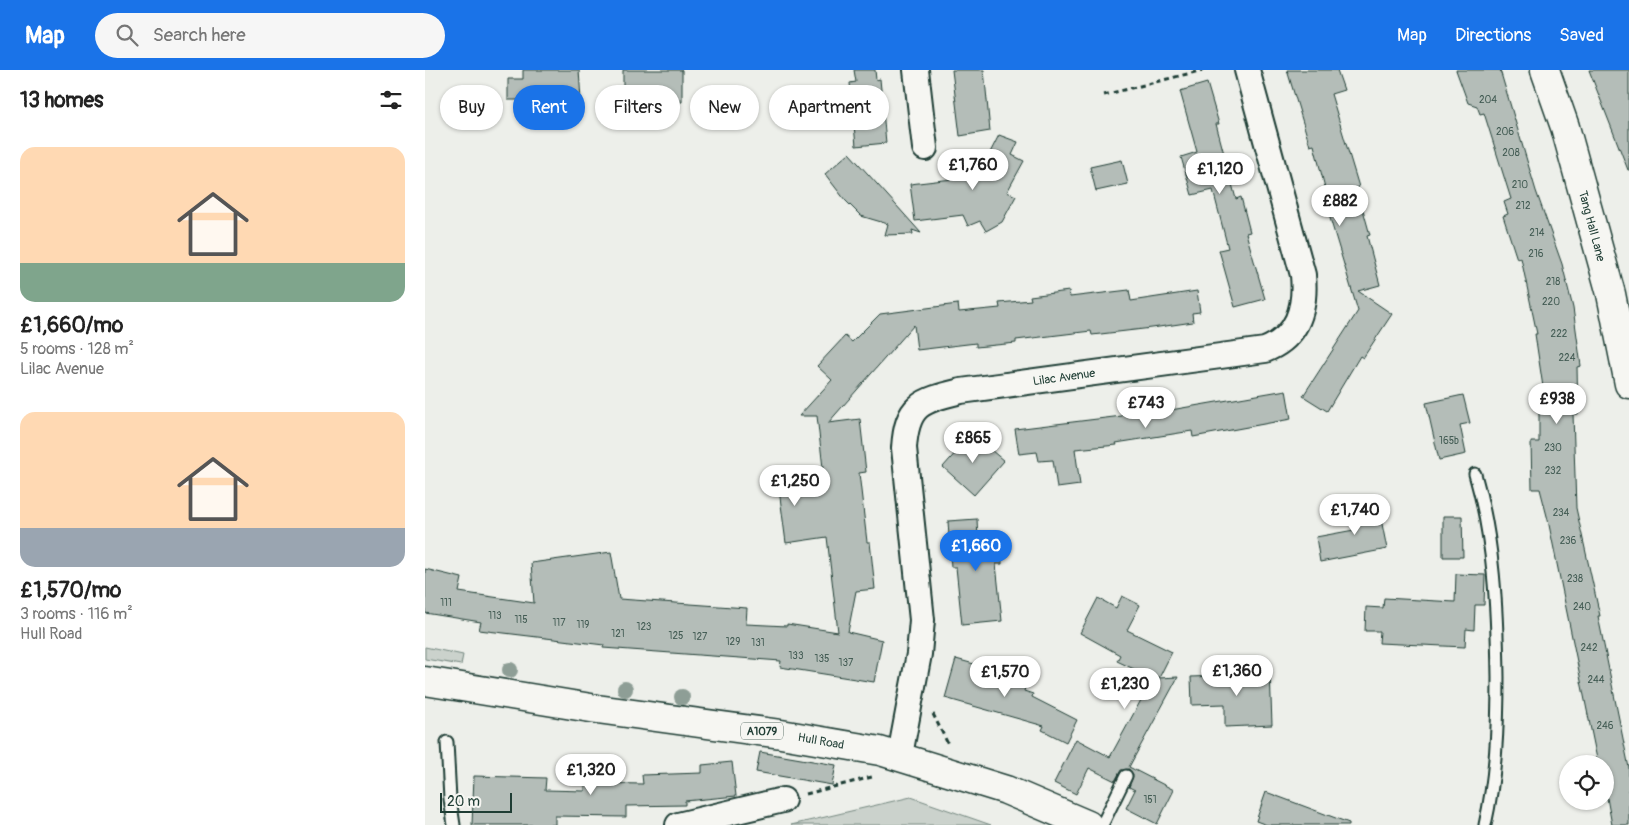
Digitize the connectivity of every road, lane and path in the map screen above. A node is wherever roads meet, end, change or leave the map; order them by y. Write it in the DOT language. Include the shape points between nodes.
graph roads {
  1 [pos="916,70"];
  2 [pos="1203,70"];
  3 [pos="1247,70"];
  4 [pos="1545,70"];
  5 [pos="1104,95"];
  6 [pos="925,148"];
  7 [pos="1629,384"];
  8 [pos="1475,474"];
  9 [pos="425,681"];
  10 [pos="447,742"];
  11 [pos="900,756"];
  12 [pos="875,776"];
  13 [pos="1126,776"];
  14 [pos="783,800"];
  15 [pos="454,825"];
  16 [pos="678,825"];
  17 [pos="1087,825"];
  18 [pos="1102,825"];
  19 [pos="1485,825"];
  1 -- 6 [label="street"];
  2 -- 5 [label="path"];
  3 -- 11 [label="street, Lilac Avenue" via="1303,275 1305,294 1302,310 1293,328 1279,344 1265,350 961,391 932,398 914,409 905,425 904,455 922,620"];
  4 -- 7 [label="main road, Tang Hall Lane" via="1565,127 1611,294"];
  8 -- 19 [label="lane" via="1492,549 1497,660 1494,774"];
  9 -- 11 [label="main road, Hull Road / A1079" via="781,734"];
  10 -- 15 [label="lane"];
  11 -- 17 [label="main road, Hull Road / A1079" via="1006,790"];
  12 -- 14 [label="path"];
  13 -- 18 [label="lane"];
  14 -- 16 [label="street"];
}
